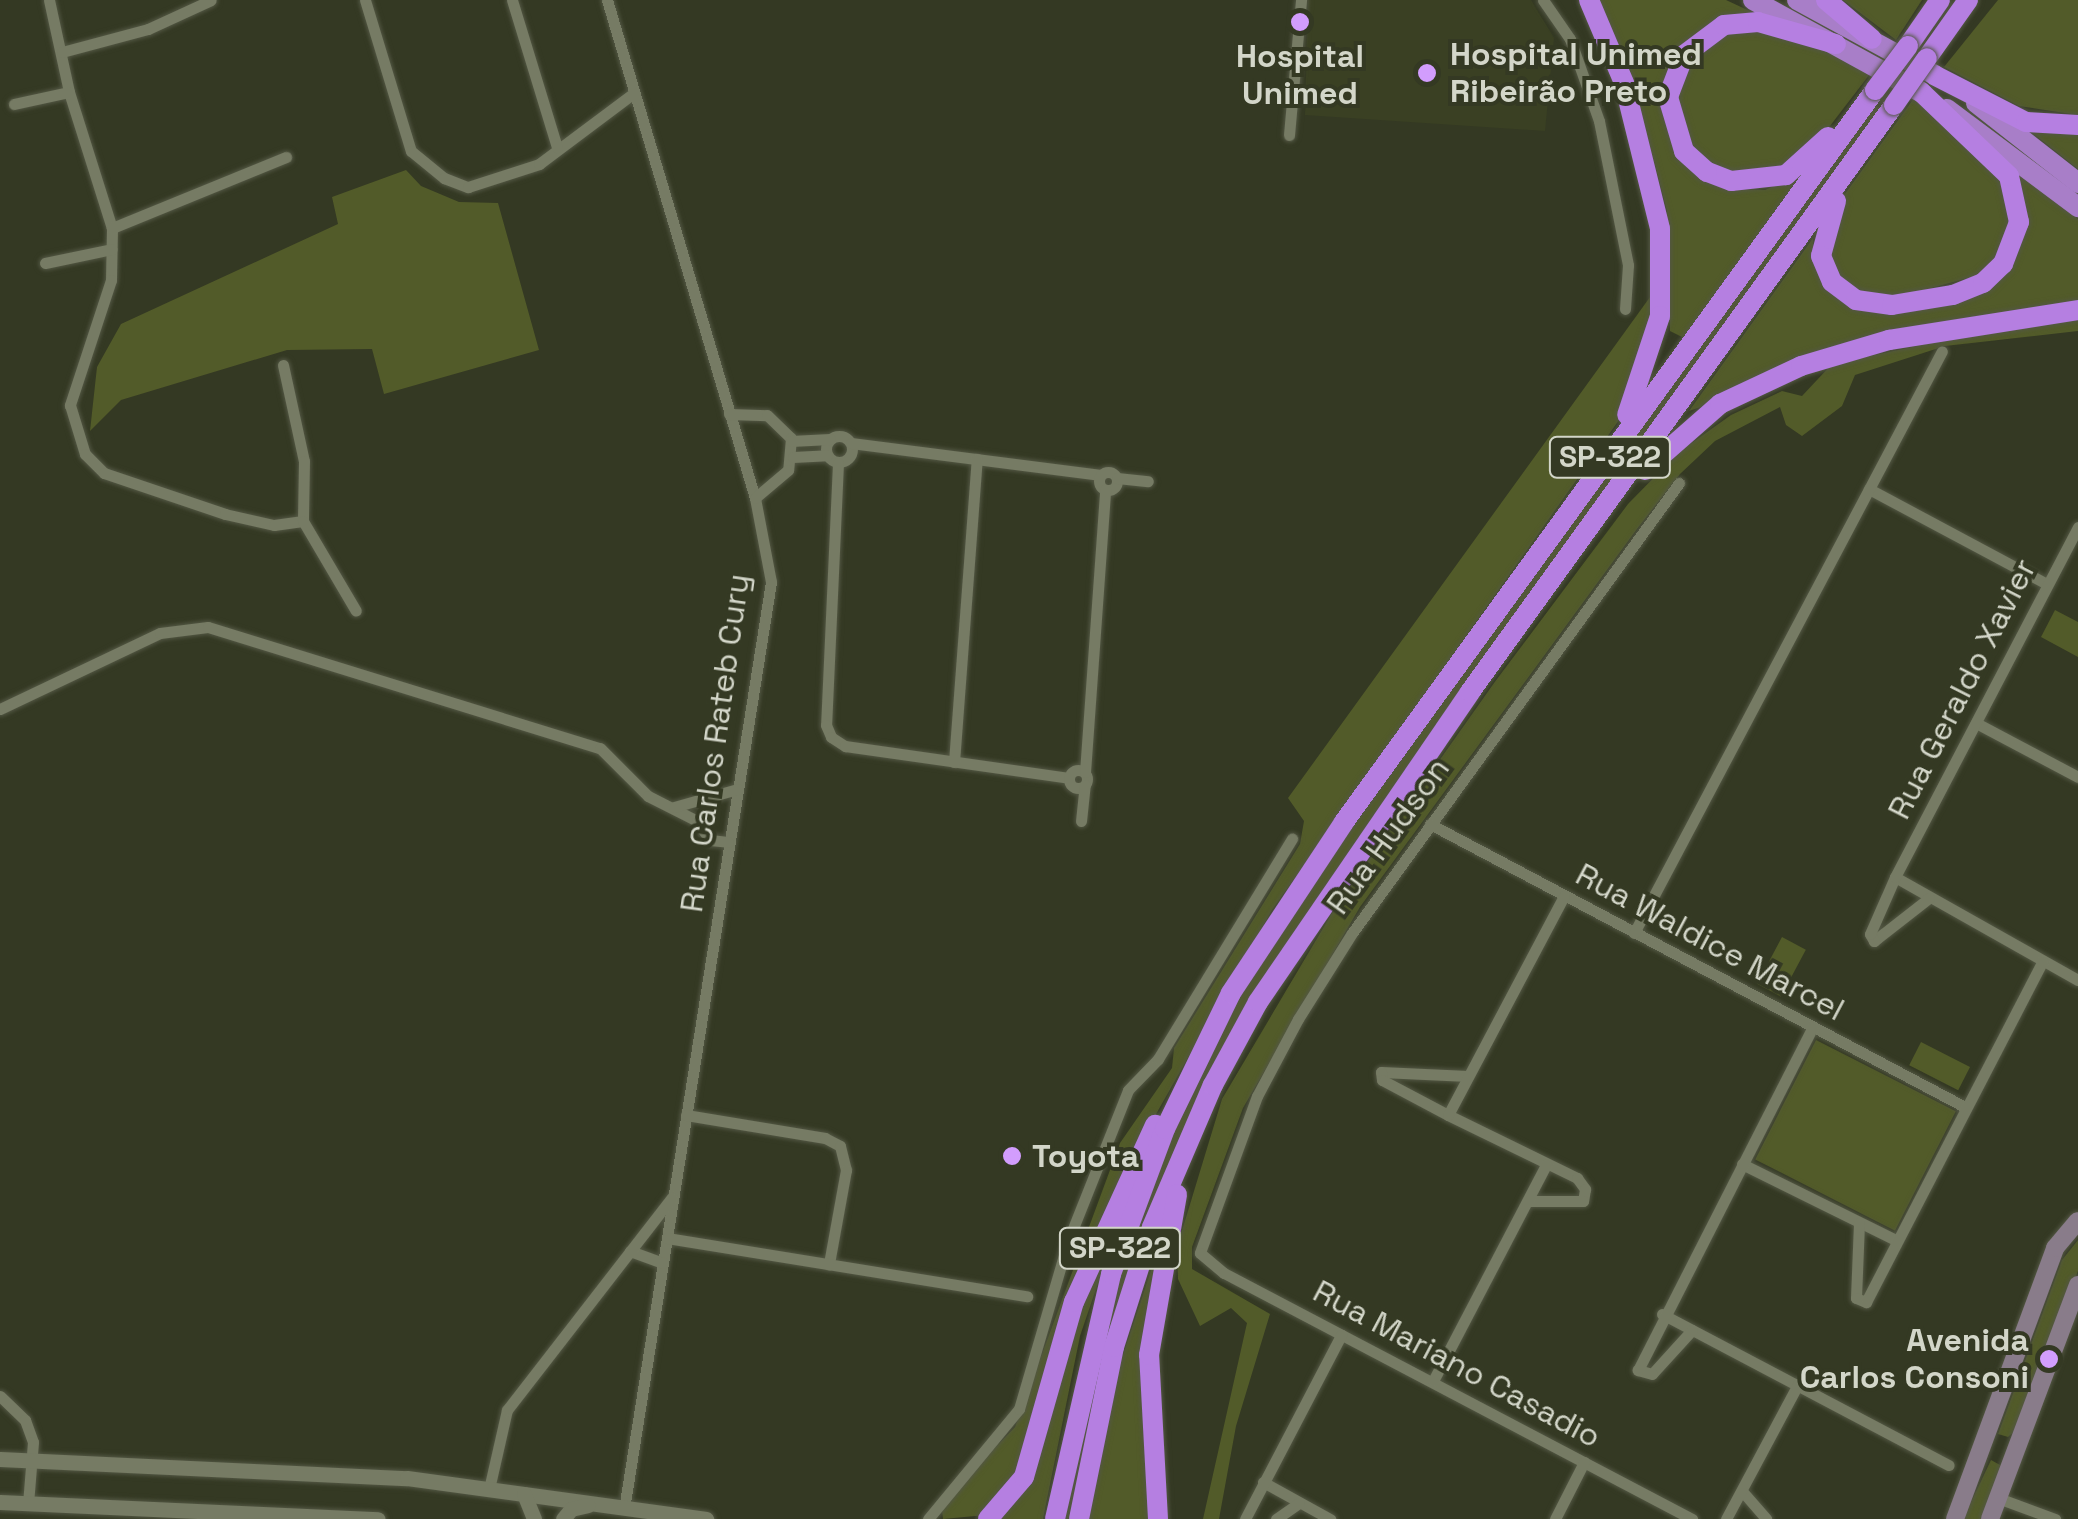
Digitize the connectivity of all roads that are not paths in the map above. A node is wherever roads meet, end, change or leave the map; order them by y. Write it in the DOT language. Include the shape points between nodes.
graph roads {
  1 [pos="50,0"];
  2 [pos="211,0"];
  3 [pos="365,0"];
  4 [pos="512,0"];
  5 [pos="607,0"];
  6 [pos="1301,0"];
  7 [pos="1543,0"];
  8 [pos="1588,0"];
  9 [pos="1753,0"];
  10 [pos="1796,0"];
  11 [pos="1826,0"];
  12 [pos="1937,0"];
  13 [pos="1968,0"];
  14 [pos="1983,0"];
  15 [pos="1872,39"];
  16 [pos="1836,44"];
  17 [pos="62,52"];
  18 [pos="1932,60"];
  19 [pos="1876,90"];
  20 [pos="1920,91"];
  21 [pos="69,92"];
  22 [pos="634,93"];
  23 [pos="14,104"];
  24 [pos="2078,125"];
  25 [pos="1878,126"];
  26 [pos="1290,135"];
  27 [pos="556,147"];
  28 [pos="286,157"];
  29 [pos="2078,183"];
  30 [pos="2078,207"];
  31 [pos="112,228"];
  32 [pos="112,249"];
  33 [pos="44,263"];
  34 [pos="1624,309"];
  35 [pos="2078,310"];
  36 [pos="1942,351"];
  37 [pos="283,365"];
  38 [pos="729,414"];
  39 [pos="830,439"];
  40 [pos="791,441"];
  41 [pos="851,443"];
  42 [pos="793,457"];
  43 [pos="832,459"];
  44 [pos="976,459"];
  45 [pos="1101,475"];
  46 [pos="1117,478"];
  47 [pos="1148,481"];
  48 [pos="1678,483"];
  49 [pos="1869,488"];
  50 [pos="1105,490"];
  51 [pos="756,498"];
  52 [pos="303,521"];
  53 [pos="2078,527"];
  54 [pos="1543,550"];
  55 [pos="1565,562"];
  56 [pos="2047,584"];
  57 [pos="356,611"];
  58 [pos="0,709"];
  59 [pos="1976,724"];
  60 [pos="954,762"];
  61 [pos="2078,777"];
  62 [pos="1085,779"];
  63 [pos="737,789"];
  64 [pos="702,802"];
  65 [pos="674,806"];
  66 [pos="1081,821"];
  67 [pos="697,822"];
  68 [pos="1430,824"];
  69 [pos="1292,839"];
  70 [pos="728,842"];
  71 [pos="1895,878"];
  72 [pos="1564,896"];
  73 [pos="1928,898"];
  74 [pos="1634,933"];
  75 [pos="2042,962"];
  76 [pos="2078,980"];
  77 [pos="1231,993"];
  78 [pos="1813,1027"];
  79 [pos="1468,1076"];
  80 [pos="1213,1085"];
  81 [pos="1965,1107"];
  82 [pos="686,1115"];
  83 [pos="1448,1116"];
  84 [pos="1742,1164"];
  85 [pos="1546,1166"];
  86 [pos="674,1195"];
  87 [pos="1529,1200"];
  88 [pos="1859,1222"];
  89 [pos="2078,1222"];
  90 [pos="667,1238"];
  91 [pos="1896,1240"];
  92 [pos="630,1252"];
  93 [pos="1200,1253"];
  94 [pos="663,1263"];
  95 [pos="830,1264"];
  96 [pos="2078,1285"];
  97 [pos="1027,1296"];
  98 [pos="1662,1314"];
  99 [pos="1692,1330"];
  100 [pos="1341,1335"];
  101 [pos="1433,1381"];
  102 [pos="1798,1384"];
  103 [pos="0,1396"];
  104 [pos="1983,1442"];
  105 [pos="2014,1454"];
  106 [pos="0,1459"];
  107 [pos="30,1462"];
  108 [pos="1584,1462"];
  109 [pos="1949,1464"];
  110 [pos="1263,1482"];
  111 [pos="490,1489"];
  112 [pos="1742,1491"];
  113 [pos="524,1494"];
  114 [pos="942,1498"];
  115 [pos="1998,1498"];
  116 [pos="0,1502"];
  117 [pos="1299,1503"];
  118 [pos="28,1504"];
  119 [pos="592,1504"];
  120 [pos="624,1510"];
  121 [pos="701,1518"];
  122 [pos="378,1519"];
  123 [pos="534,1519"];
  124 [pos="563,1519"];
  125 [pos="928,1519"];
  126 [pos="938,1519"];
  127 [pos="988,1519"];
  128 [pos="1054,1519"];
  129 [pos="1079,1519"];
  130 [pos="1158,1519"];
  131 [pos="1245,1519"];
  132 [pos="1276,1519"];
  133 [pos="1330,1519"];
  134 [pos="1555,1519"];
  135 [pos="1692,1519"];
  136 [pos="1726,1519"];
  137 [pos="1766,1519"];
  138 [pos="1955,1519"];
  139 [pos="1990,1519"];
  140 [pos="2055,1519"];
  1 -- 17 [label="street"];
  2 -- 17 [label="street" via="148,30"];
  3 -- 27 [label="street" via="404,132 424,164 468,187 540,164"];
  4 -- 27 [label="street"];
  5 -- 22 [label="street, Rua Carlos Rateb Cury"];
  6 -- 26 [label="street"];
  7 -- 34 [label="street" via="1570,39 1600,122 1628,266"];
  8 -- 54 [label="highway" via="1624,83 1655,196 1663,286 1637,398"];
  9 -- 16 [label="highway"];
  10 -- 15 [label="highway"];
  11 -- 15 [label="highway"];
  12 -- 19 [label="highway, SP-322, bridge"];
  13 -- 18 [label="highway, SP-322"];
  14 -- 18 [label="highway"];
  15 -- 18 [label="highway"];
  16 -- 19 [label="highway" via="1758,22 1707,33 1684,55 1670,85 1669,114 1684,150 1722,179 1776,179 1795,170"];
  16 -- 20 [label="highway"];
  17 -- 21 [label="street"];
  18 -- 24 [label="highway" via="2026,122"];
  18 -- 25 [label="highway, SP-322, bridge"];
  18 -- 29 [label="highway"];
  19 -- 54 [label="highway, SP-322"];
  20 -- 25 [label="highway" via="1997,158 2013,185 2016,240 1983,284 1882,306 1848,296 1828,276 1821,250 1825,224"];
  20 -- 30 [label="highway"];
  21 -- 23 [label="street"];
  21 -- 31 [label="street"];
  22 -- 27 [label="street"];
  22 -- 38 [label="street, Rua Carlos Rateb Cury"];
  25 -- 55 [label="highway, SP-322"];
  28 -- 31 [label="street"];
  31 -- 32 [label="street"];
  32 -- 33 [label="street"];
  32 -- 52 [label="street" via="111,280 70,406 85,454 104,473 225,514 274,526"];
  35 -- 55 [label="highway" via="1847,350 1755,386 1660,452"];
  36 -- 49 [label="street"];
  37 -- 52 [label="street" via="304,461"];
  38 -- 40 [label="street" via="767,415"];
  38 -- 51 [label="street, Rua Carlos Rateb Cury"];
  39 -- 40 [label="street"];
  39 -- 41 [label="street" via="842,436"];
  39 -- 43 [label="street"];
  40 -- 42 [label="street"];
  41 -- 43 [label="street" via="850,458"];
  41 -- 44 [label="street"];
  42 -- 43 [label="street"];
  42 -- 51 [label="street" via="780,482"];
  43 -- 60 [label="street" via="826,725 844,746"];
  44 -- 45 [label="street"];
  44 -- 60 [label="street"];
  45 -- 46 [label="street"];
  45 -- 50 [label="street"];
  46 -- 47 [label="street"];
  46 -- 50 [label="street"];
  48 -- 68 [label="street, Rua Hudson"];
  49 -- 56 [label="street"];
  49 -- 74 [label="street"];
  50 -- 62 [label="street"];
  51 -- 63 [label="street, Rua Carlos Rateb Cury" via="771,582"];
  52 -- 57 [label="street"];
  53 -- 56 [label="street, Rua Geraldo Xavier"];
  54 -- 77 [label="highway, SP-322" via="1334,836"];
  55 -- 80 [label="highway, SP-322" via="1298,936"];
  56 -- 59 [label="street, Rua Geraldo Xavier"];
  58 -- 65 [label="street" via="160,633 208,627 600,748 648,796"];
  59 -- 61 [label="street"];
  59 -- 71 [label="street, Rua Geraldo Xavier"];
  60 -- 62 [label="street" via="1069,778 1076,788"];
  62 -- 66 [label="street"];
  63 -- 64 [label="street" via="722,788"];
  63 -- 70 [label="street, Rua Carlos Rateb Cury"];
  64 -- 65 [label="street"];
  64 -- 67 [label="street"];
  65 -- 67 [label="street"];
  67 -- 70 [label="street" via="710,840"];
  68 -- 72 [label="street, Rua Waldice Marcel"];
  68 -- 93 [label="street, Rua Hudson" via="1298,1019 1257,1096"];
  69 -- 114 [label="street" via="1158,1058 1128,1090 1068,1241 1019,1409 990,1451"];
  70 -- 82 [label="street, Rua Carlos Rateb Cury"];
  71 -- 73 [label="street"];
  71 -- 73 [label="street, Rua Geraldo Xavier" via="1870,934 1874,941 1881,942"];
  72 -- 74 [label="street, Rua Waldice Marcel"];
  72 -- 79 [label="street"];
  73 -- 75 [label="street"];
  74 -- 78 [label="street, Rua Waldice Marcel"];
  75 -- 76 [label="street"];
  75 -- 81 [label="street"];
  77 -- 127 [label="highway" via="1130,1172 1074,1302 1024,1477"];
  77 -- 128 [label="highway, SP-322" via="1165,1129 1116,1258 1091,1339"];
  78 -- 81 [label="street, Rua Waldice Marcel"];
  78 -- 84 [label="street"];
  79 -- 83 [label="street"];
  79 -- 83 [label="street" via="1380,1072"];
  80 -- 129 [label="highway, SP-322" via="1132,1286 1098,1411"];
  80 -- 130 [label="highway" via="1177,1194 1153,1311 1147,1403"];
  81 -- 91 [label="street"];
  82 -- 86 [label="street, Rua Carlos Rateb Cury"];
  82 -- 95 [label="street" via="840,1146 846,1170"];
  83 -- 85 [label="street"];
  84 -- 88 [label="street"];
  84 -- 98 [label="street"];
  85 -- 87 [label="street"];
  85 -- 87 [label="street" via="1577,1178 1586,1189 1582,1201"];
  86 -- 90 [label="street, Rua Carlos Rateb Cury"];
  86 -- 92 [label="street"];
  87 -- 101 [label="street"];
  88 -- 91 [label="street"];
  88 -- 91 [label="street" via="1856,1298 1872,1296"];
  89 -- 104 [label="main road" via="2056,1248"];
  90 -- 94 [label="street, Rua Carlos Rateb Cury"];
  90 -- 95 [label="street"];
  92 -- 94 [label="street"];
  92 -- 111 [label="street" via="506,1410"];
  93 -- 100 [label="street, Rua Mariano Casadio" via="1224,1273"];
  94 -- 120 [label="street, Rua Carlos Rateb Cury"];
  95 -- 97 [label="street"];
  96 -- 105 [label="main road"];
  98 -- 99 [label="street"];
  98 -- 99 [label="street" via="1638,1370 1652,1374"];
  99 -- 102 [label="street"];
  100 -- 101 [label="street, Rua Mariano Casadio"];
  100 -- 110 [label="street"];
  101 -- 108 [label="street, Rua Mariano Casadio"];
  102 -- 109 [label="street"];
  102 -- 112 [label="street"];
  103 -- 107 [label="street" via="25,1420 33,1442"];
  104 -- 105 [label="main road"];
  104 -- 138 [label="main road"];
  105 -- 115 [label="main road"];
  106 -- 107 [label="street"];
  107 -- 111 [label="street" via="249,1467"];
  107 -- 118 [label="street"];
  108 -- 134 [label="street"];
  108 -- 135 [label="street, Rua Mariano Casadio"];
  110 -- 117 [label="street"];
  110 -- 131 [label="street"];
  111 -- 113 [label="street"];
  112 -- 136 [label="street"];
  112 -- 137 [label="street"];
  113 -- 119 [label="street"];
  113 -- 123 [label="street"];
  114 -- 125 [label="street"];
  114 -- 126 [label="street"];
  115 -- 139 [label="main road"];
  115 -- 140 [label="street"];
  116 -- 118 [label="street"];
  117 -- 132 [label="street"];
  117 -- 133 [label="street"];
  118 -- 122 [label="street"];
  119 -- 120 [label="street"];
  119 -- 124 [label="street" via="571,1509"];
  120 -- 121 [label="street"];
}
